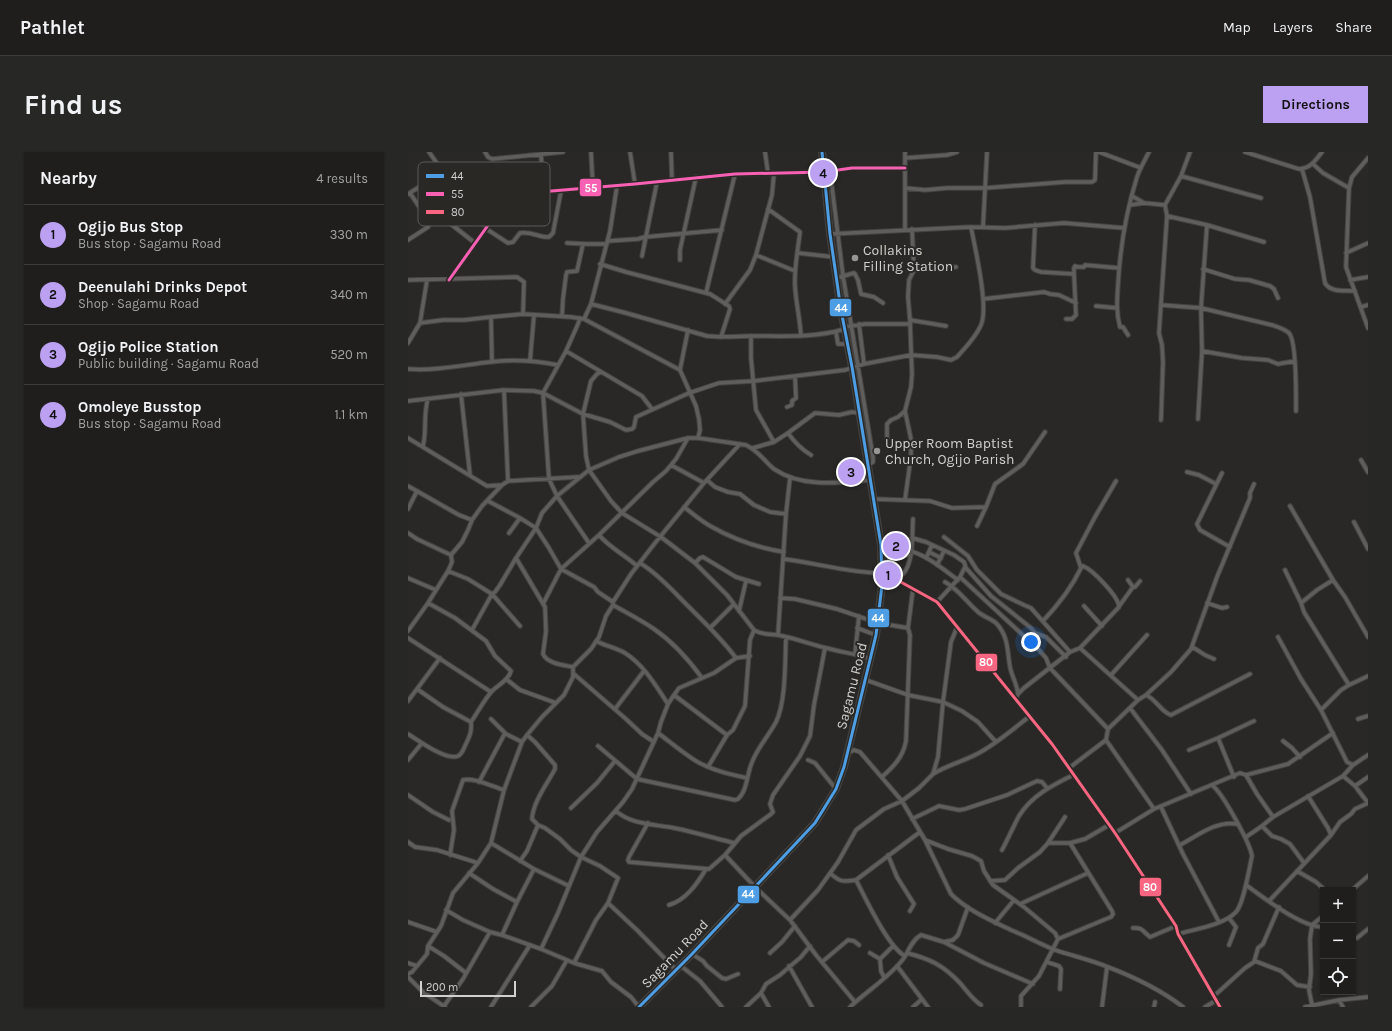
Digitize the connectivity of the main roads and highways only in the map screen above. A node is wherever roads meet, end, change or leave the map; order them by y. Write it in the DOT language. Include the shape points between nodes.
graph roads {
  1 [pos="822,152"];
  2 [pos="639,1007"];
  1 -- 2 [label="highway, Sagamu Road" via="830,234 848,344 855,366 859,413 881,545 881,599 871,660 848,753 836,789 815,823"];
}
